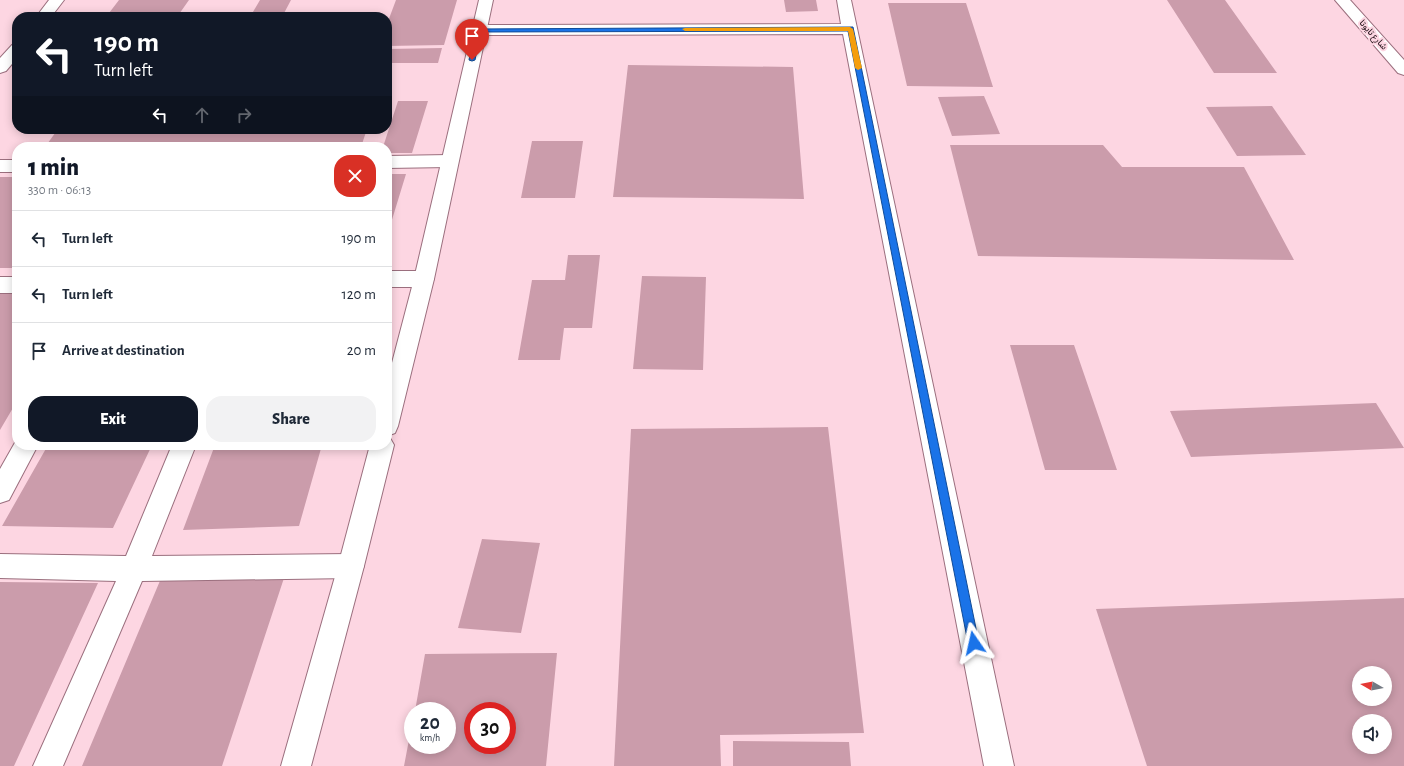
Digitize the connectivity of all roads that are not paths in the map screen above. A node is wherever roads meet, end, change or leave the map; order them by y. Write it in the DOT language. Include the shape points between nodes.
graph roads {
  1 [pos="57,0"];
  2 [pos="486,0"];
  3 [pos="844,0"];
  4 [pos="1342,0"];
  5 [pos="47,12"];
  6 [pos="850,29"];
  7 [pos="478,30"];
  8 [pos="12,54"];
  9 [pos="0,68"];
  10 [pos="1404,70"];
  11 [pos="449,161"];
  12 [pos="392,162"];
  13 [pos="0,166"];
  14 [pos="12,166"];
  15 [pos="392,279"];
  16 [pos="424,279"];
  17 [pos="0,285"];
  18 [pos="12,285"];
  19 [pos="392,406"];
  20 [pos="23,450"];
  21 [pos="182,450"];
  22 [pos="381,450"];
  23 [pos="0,492"];
  24 [pos="0,566"];
  25 [pos="351,566"];
  26 [pos="134,569"];
  27 [pos="48,766"];
  28 [pos="296,766"];
  29 [pos="998,766"];
  1 -- 5 [label="street"];
  2 -- 7 [label="street"];
  3 -- 6 [label="street"];
  4 -- 10 [label="street, شارع تايوتا"];
  6 -- 7 [label="street"];
  6 -- 29 [label="street"];
  7 -- 11 [label="street"];
  8 -- 9 [label="street"];
  11 -- 12 [label="street"];
  11 -- 16 [label="street"];
  13 -- 14 [label="street"];
  15 -- 16 [label="street"];
  16 -- 19 [label="street"];
  17 -- 18 [label="street"];
  20 -- 23 [label="street"];
  21 -- 26 [label="street"];
  22 -- 25 [label="street"];
  24 -- 26 [label="street"];
  25 -- 26 [label="street"];
  25 -- 28 [label="street"];
  26 -- 27 [label="street"];
}
